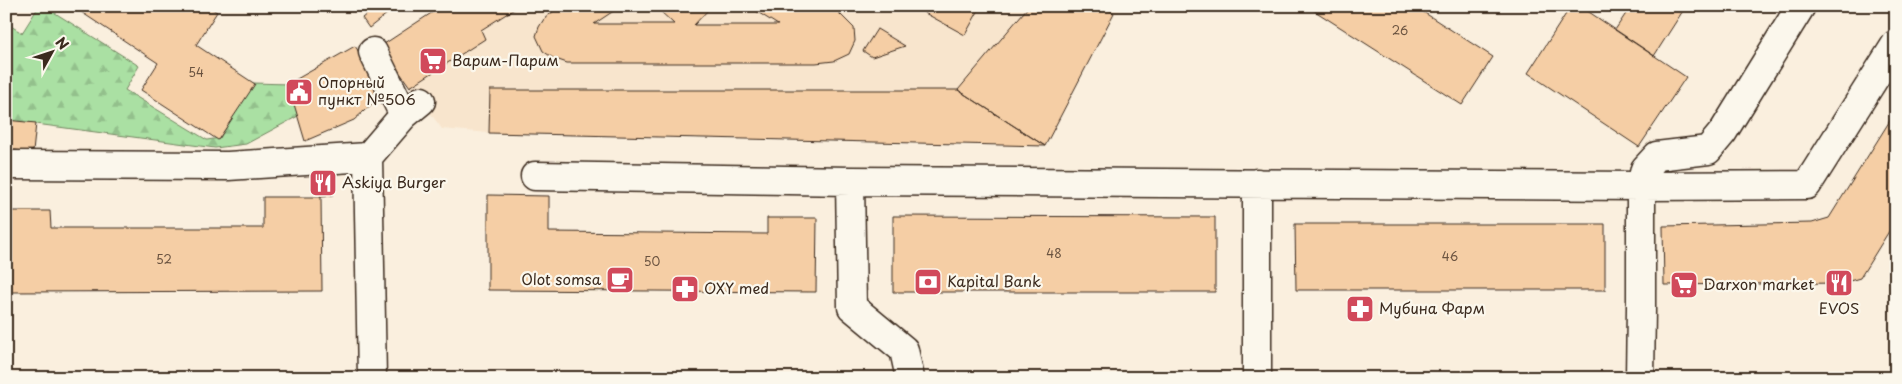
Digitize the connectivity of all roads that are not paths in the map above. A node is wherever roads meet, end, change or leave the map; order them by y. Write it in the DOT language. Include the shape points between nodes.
graph roads {
  1 [pos="1802,6"];
  2 [pos="1896,44"];
  3 [pos="373,52"];
  4 [pos="368,157"];
  5 [pos="6,165"];
  6 [pos="535,176"];
  7 [pos="850,181"];
  8 [pos="1257,183"];
  9 [pos="1640,186"];
  10 [pos="372,378"];
  11 [pos="910,378"];
  12 [pos="1257,378"];
  13 [pos="1640,378"];
  1 -- 9 [label="street" via="1723,132 1708,150 1657,156 1645,169"];
  2 -- 9 [label="street" via="1807,185"];
  3 -- 4 [label="street" via="412,108"];
  4 -- 5 [label="street" via="228,166"];
  4 -- 10 [label="street"];
  6 -- 7 [label="street"];
  7 -- 8 [label="street"];
  7 -- 11 [label="street" via="852,307 904,350"];
  8 -- 9 [label="street"];
  8 -- 12 [label="street"];
  9 -- 13 [label="street"];
}
